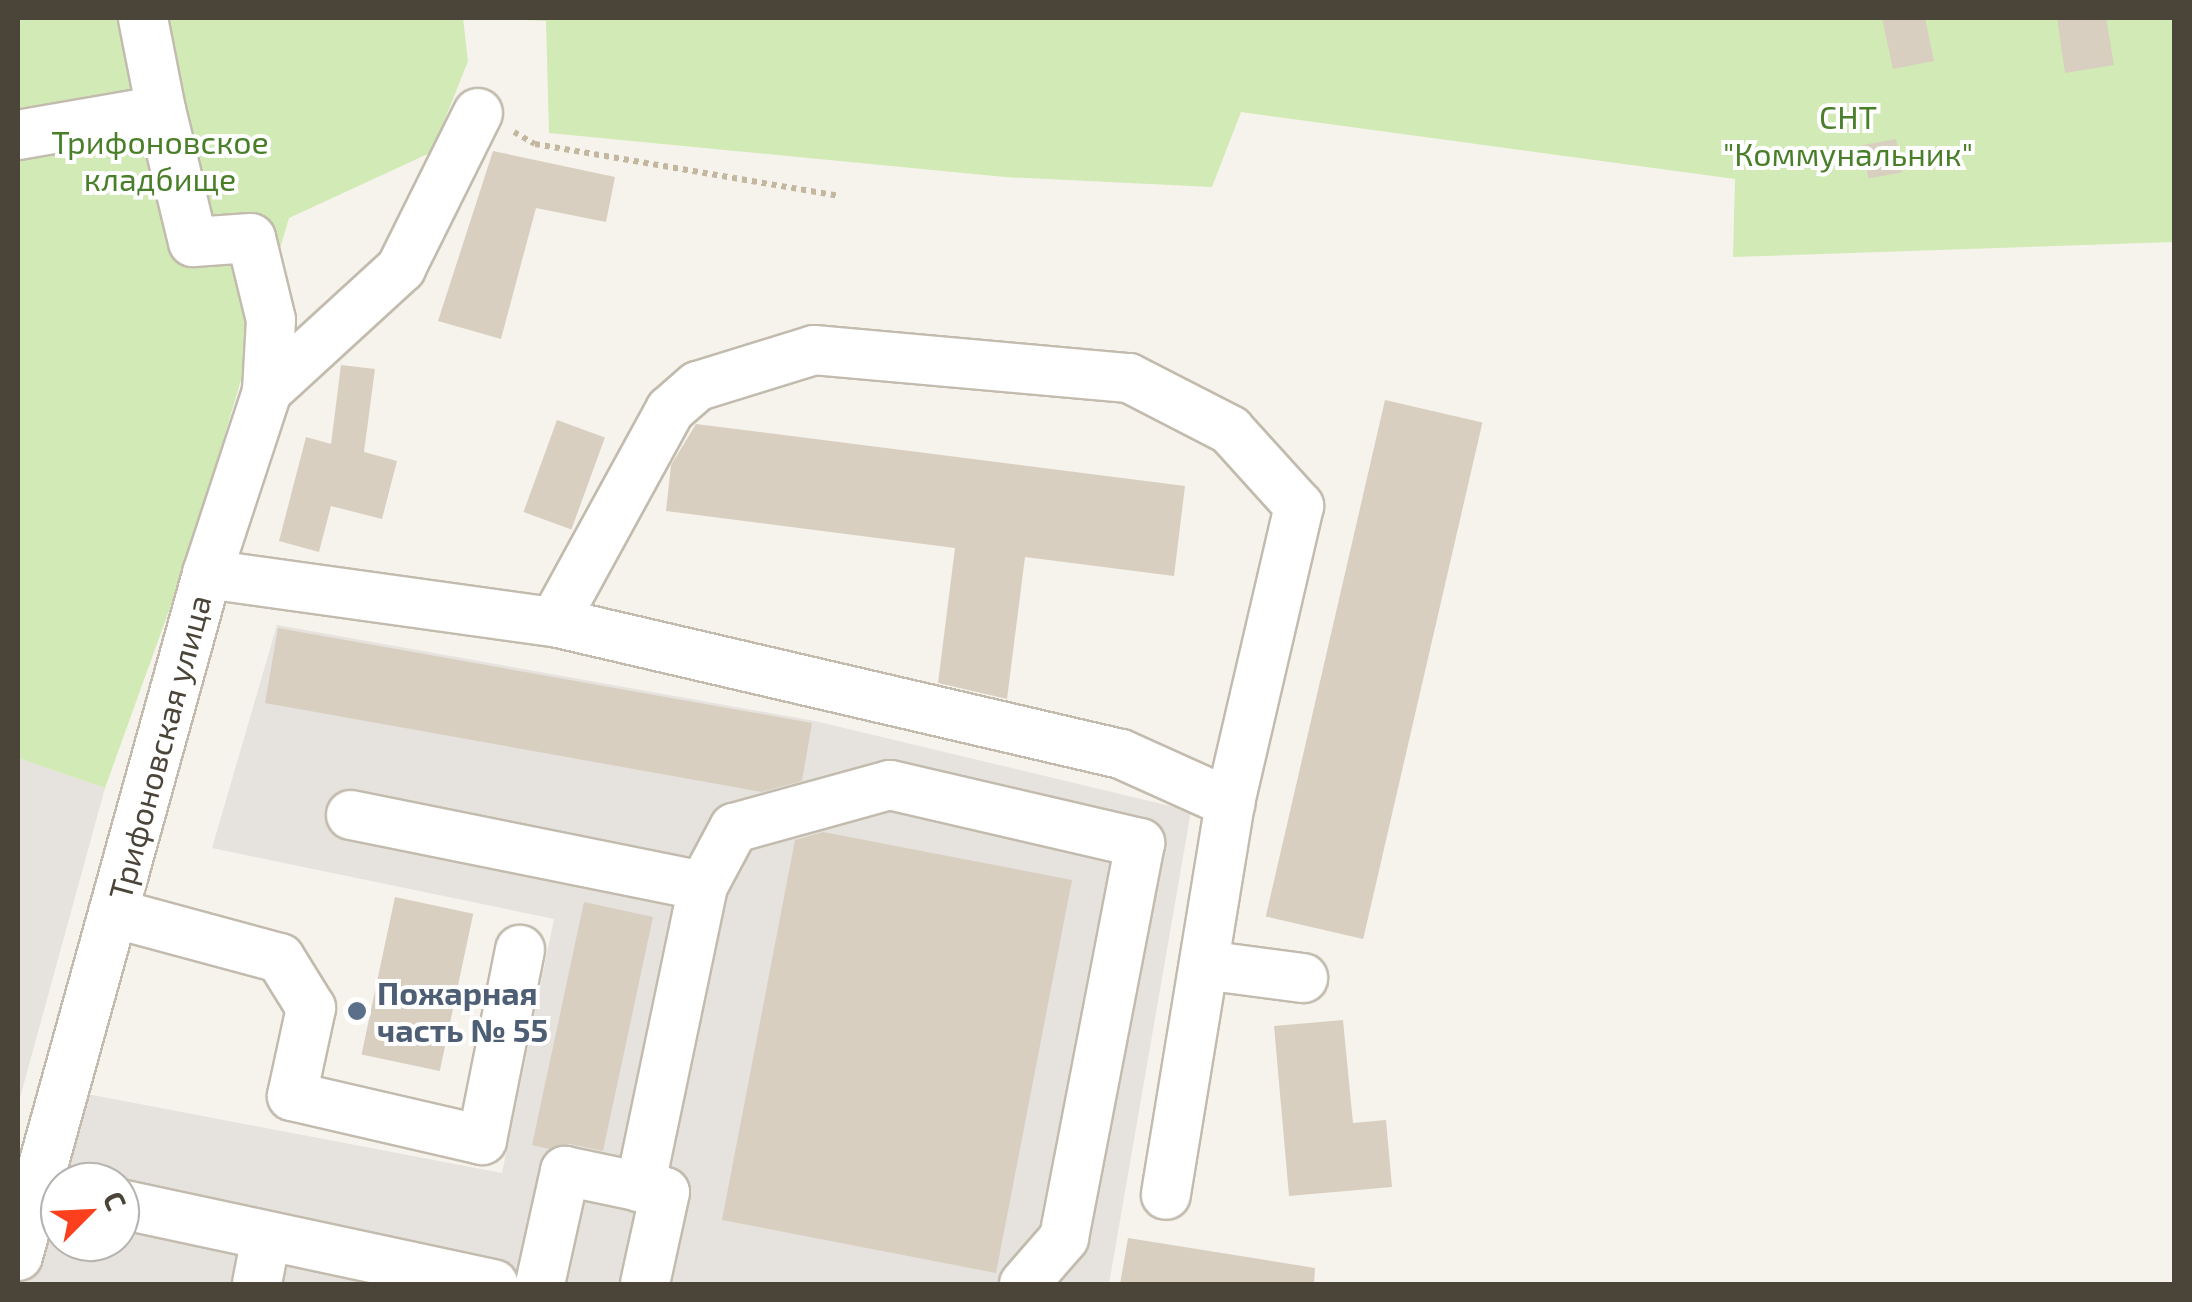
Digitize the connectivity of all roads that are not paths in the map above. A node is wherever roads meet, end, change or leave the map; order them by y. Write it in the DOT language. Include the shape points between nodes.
graph roads {
  1 [pos="143,18"];
  2 [pos="161,110"];
  3 [pos="478,113"];
  4 [pos="18,135"];
  5 [pos="267,391"];
  6 [pos="207,574"];
  7 [pos="554,622"];
  8 [pos="1230,803"];
  9 [pos="351,816"];
  10 [pos="702,886"];
  11 [pos="113,913"];
  12 [pos="520,950"];
  13 [pos="1204,965"];
  14 [pos="1302,978"];
  15 [pos="54,1162"];
  16 [pos="640,1187"];
  17 [pos="1166,1195"];
  18 [pos="40,1206"];
  19 [pos="140,1209"];
  20 [pos="266,1237"];
  21 [pos="18,1256"];
  22 [pos="257,1284"];
  23 [pos="494,1284"];
  24 [pos="540,1284"];
  25 [pos="645,1284"];
  26 [pos="1024,1284"];
  1 -- 2 [label="street"];
  2 -- 4 [label="street"];
  2 -- 5 [label="street, Трифоновская улица" via="193,242 251,238 271,320"];
  3 -- 5 [label="street" via="402,268"];
  5 -- 6 [label="street, Трифоновская улица"];
  6 -- 7 [label="street"];
  6 -- 11 [label="street, Трифоновская улица"];
  7 -- 8 [label="street" via="1121,754"];
  7 -- 8 [label="street" via="670,410 698,386 814,350 1129,378 1230,430 1298,506"];
  8 -- 13 [label="street"];
  9 -- 10 [label="street"];
  10 -- 16 [label="street"];
  10 -- 26 [label="street" via="734,828 890,785 1140,843 1064,1238"];
  11 -- 12 [label="street" via="280,958 311,1008 292,1096 482,1140"];
  11 -- 15 [label="street, Трифоновская улица"];
  13 -- 14 [label="street"];
  13 -- 17 [label="street"];
  16 -- 24 [label="street" via="565,1171"];
  16 -- 25 [label="street" via="665,1192"];
  18 -- 21 [label="street, Трифоновская улица"];
  19 -- 20 [label="street"];
  20 -- 22 [label="street"];
  20 -- 23 [label="street"];
}
